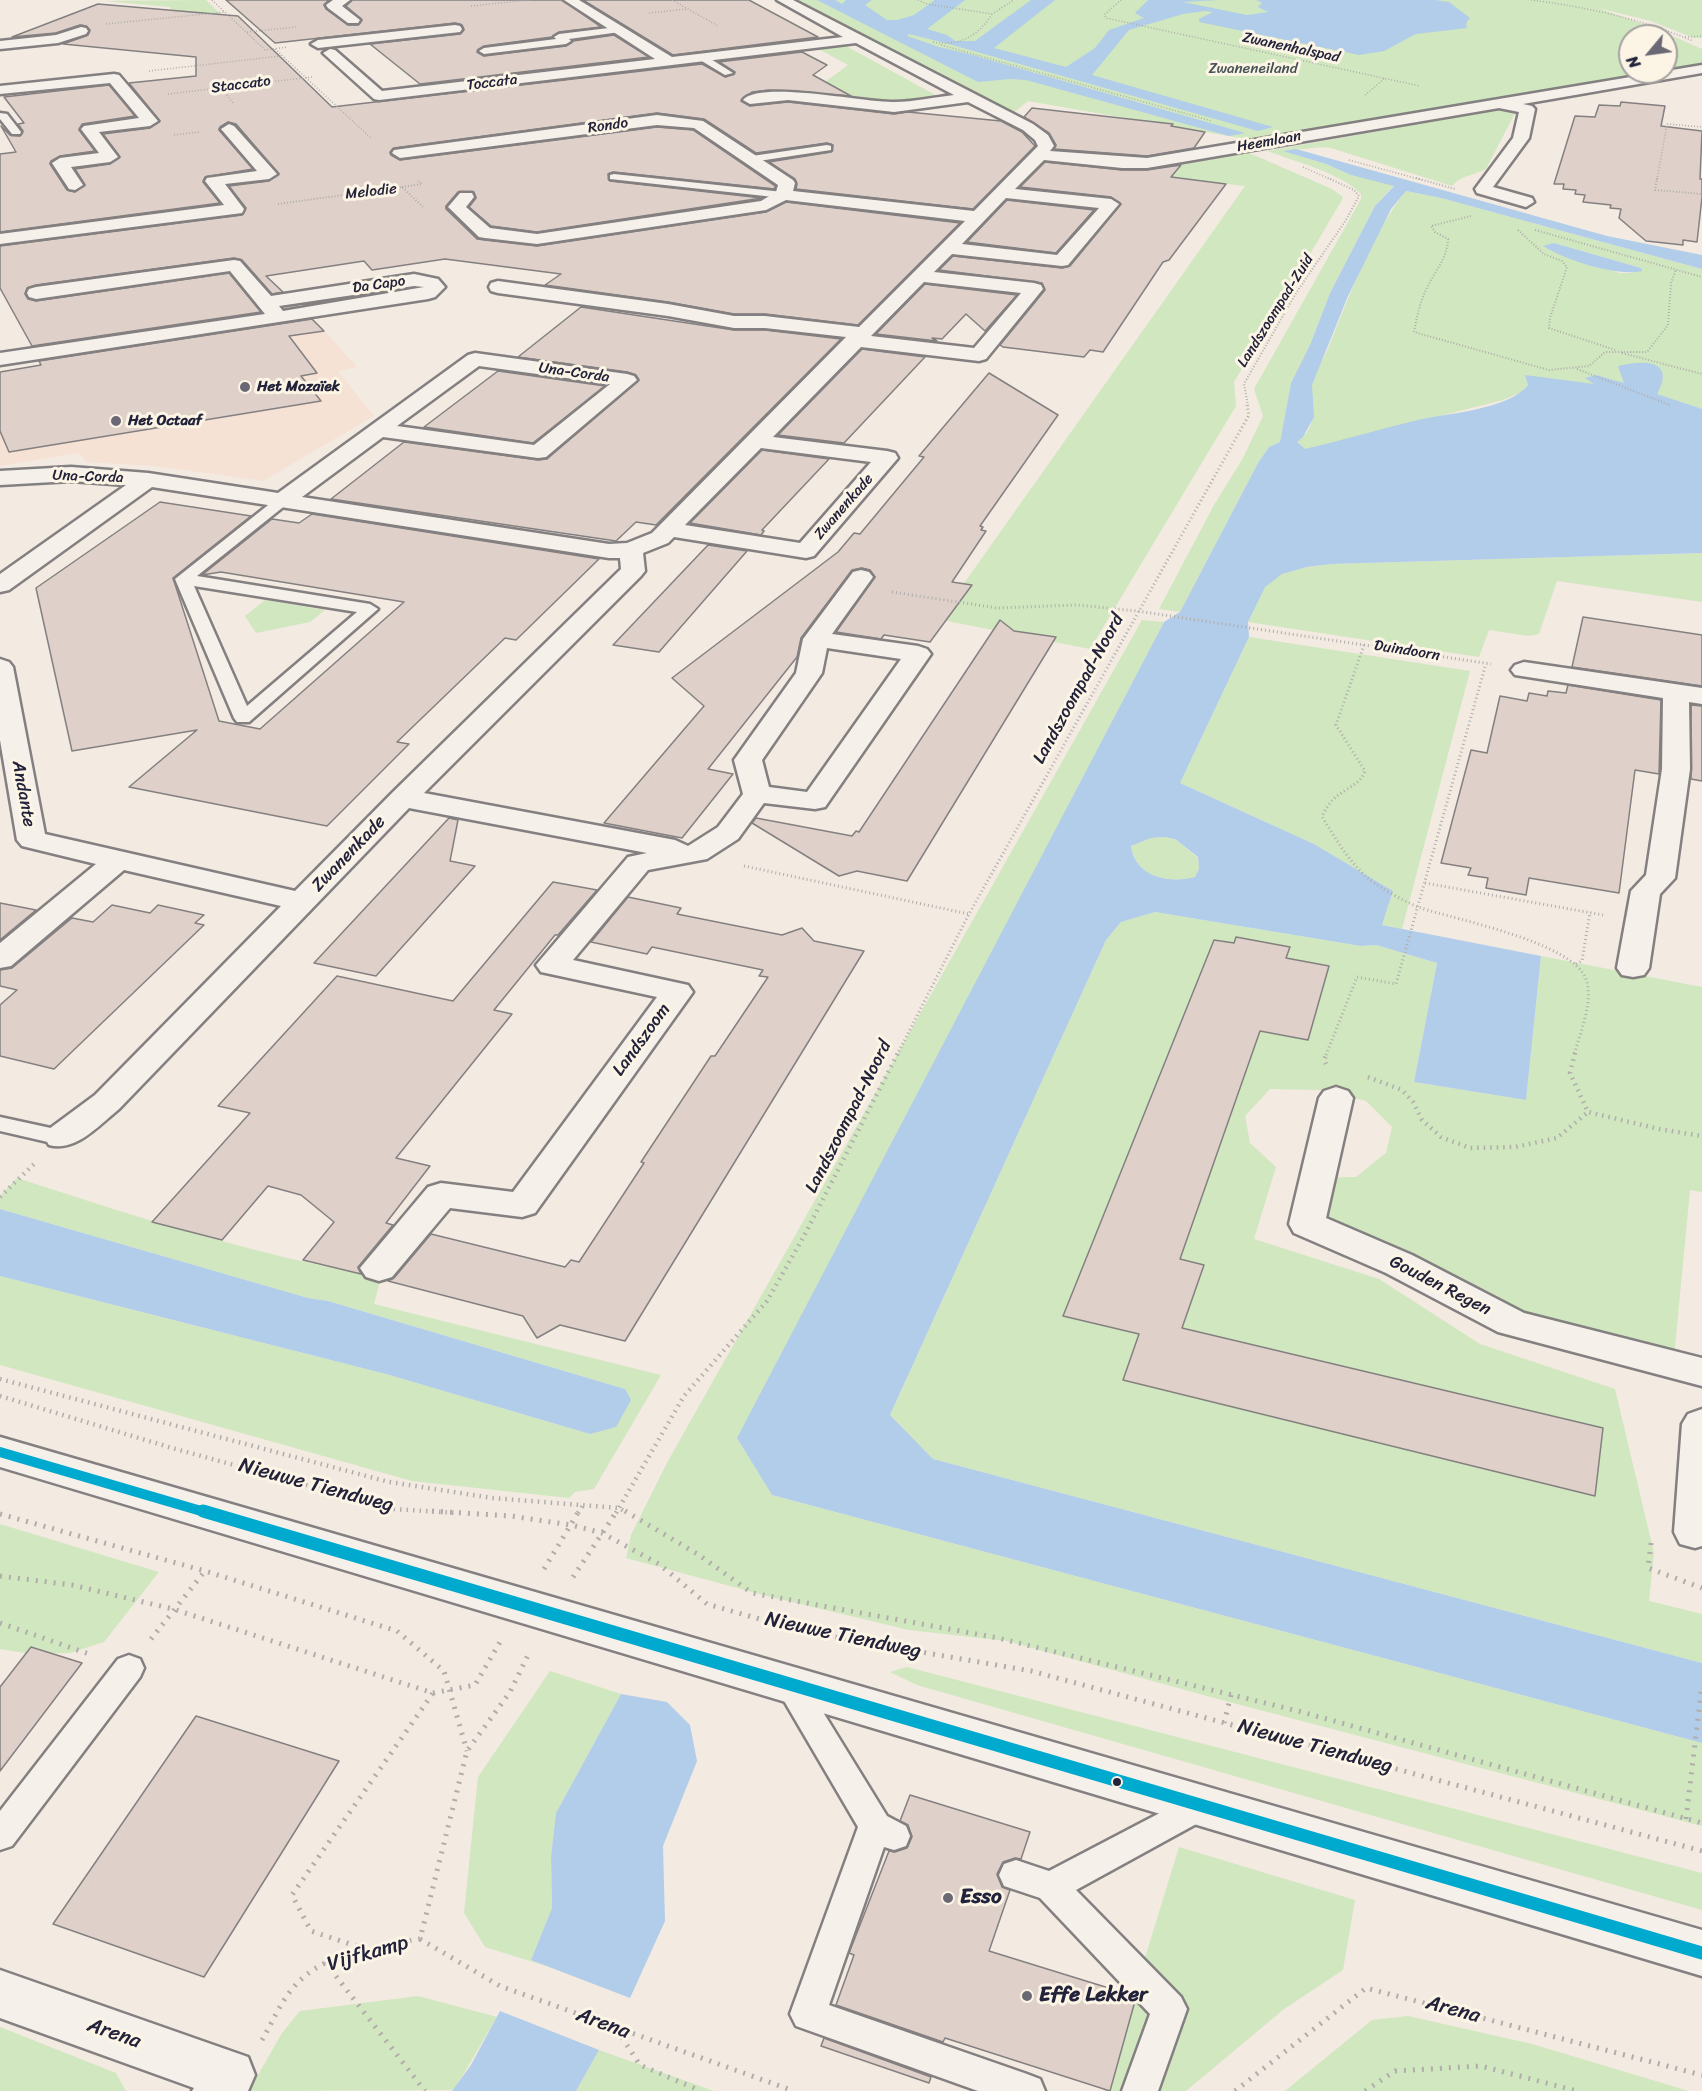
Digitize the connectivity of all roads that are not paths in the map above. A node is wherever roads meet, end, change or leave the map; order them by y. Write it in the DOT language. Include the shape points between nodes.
graph roads {
  1 [pos="344,0"];
  2 [pos="570,0"];
  3 [pos="783,0"];
  4 [pos="353,20"];
  5 [pos="454,29"];
  6 [pos="617,30"];
  7 [pos="81,31"];
  8 [pos="858,39"];
  9 [pos="0,45"];
  10 [pos="802,46"];
  11 [pos="484,51"];
  12 [pos="819,56"];
  13 [pos="703,58"];
  14 [pos="670,63"];
  15 [pos="1702,69"];
  16 [pos="600,70"];
  17 [pos="728,73"];
  18 [pos="623,85"];
  19 [pos="2,87"];
  20 [pos="379,96"];
  21 [pos="970,97"];
  22 [pos="750,100"];
  23 [pos="1497,103"];
  24 [pos="398,112"];
  25 [pos="0,116"];
  26 [pos="229,129"];
  27 [pos="16,132"];
  28 [pos="827,148"];
  29 [pos="400,153"];
  30 [pos="1040,155"];
  31 [pos="752,159"];
  32 [pos="614,177"];
  33 [pos="75,185"];
  34 [pos="1003,194"];
  35 [pos="783,195"];
  36 [pos="466,198"];
  37 [pos="1526,202"];
  38 [pos="979,217"];
  39 [pos="0,239"];
  40 [pos="950,248"];
  41 [pos="919,276"];
  42 [pos="498,287"];
  43 [pos="36,293"];
  44 [pos="271,309"];
  45 [pos="858,337"];
  46 [pos="0,359"];
  47 [pos="380,430"];
  48 [pos="757,441"];
  49 [pos="0,478"];
  50 [pos="148,480"];
  51 [pos="282,501"];
  52 [pos="670,530"];
  53 [pos="632,549"];
  54 [pos="32,562"];
  55 [pos="0,563"];
  56 [pos="183,579"];
  57 [pos="858,581"];
  58 [pos="0,585"];
  59 [pos="816,639"];
  60 [pos="0,667"];
  61 [pos="1524,670"];
  62 [pos="1689,694"];
  63 [pos="6,733"];
  64 [pos="1689,771"];
  65 [pos="757,794"];
  66 [pos="403,798"];
  67 [pos="697,853"];
  68 [pos="117,861"];
  69 [pos="302,902"];
  70 [pos="0,959"];
  71 [pos="1633,968"];
  72 [pos="1343,1078"];
  73 [pos="0,1124"];
  74 [pos="61,1137"];
  75 [pos="379,1268"];
  76 [pos="1702,1372"];
  77 [pos="1702,1424"];
  78 [pos="0,1452"];
  79 [pos="1695,1532"];
  80 [pos="129,1668"];
  81 [pos="791,1687"];
  82 [pos="1198,1807"];
  83 [pos="0,1836"];
  84 [pos="1016,1875"];
  85 [pos="1051,1887"];
  86 [pos="1702,1953"];
  87 [pos="0,1994"];
  88 [pos="224,2083"];
  89 [pos="1027,2091"];
  90 [pos="1140,2091"];
  1 -- 4 [label="street" via="333,5"];
  2 -- 6 [label="street"];
  3 -- 8 [label="street"];
  5 -- 20 [label="street" via="324,48"];
  6 -- 11 [label="lane"];
  6 -- 14 [label="street"];
  7 -- 9 [label="street" via="58,39"];
  8 -- 10 [label="street, Toccata"];
  8 -- 21 [label="street"];
  10 -- 12 [label="street"];
  10 -- 13 [label="street, Toccata"];
  13 -- 14 [label="street, Toccata"];
  13 -- 17 [label="lane"];
  14 -- 16 [label="street, Toccata"];
  15 -- 23 [label="street, Heemlaan"];
  16 -- 18 [label="street"];
  16 -- 20 [label="street, Toccata"];
  19 -- 33 [label="street" via="114,78 150,121 88,129 110,157 60,163"];
  20 -- 24 [label="street"];
  21 -- 22 [label="street" via="894,107 788,96"];
  21 -- 30 [label="street" via="1042,138 1046,146"];
  23 -- 30 [label="street, Heemlaan" via="1146,163"];
  23 -- 37 [label="street, Heemlaan" via="1527,109 1521,138 1483,189"];
  25 -- 27 [label="lane"];
  26 -- 39 [label="street" via="269,174 213,181 236,209"];
  28 -- 31 [label="lane"];
  29 -- 31 [label="street, Rondo" via="657,120 698,124"];
  30 -- 34 [label="street"];
  31 -- 35 [label="street, Rondo" via="787,183"];
  32 -- 35 [label="lane"];
  34 -- 38 [label="street"];
  34 -- 40 [label="street" via="1110,204 1062,261"];
  35 -- 36 [label="street" via="766,205 537,239 485,233 456,207"];
  35 -- 38 [label="street"];
  38 -- 40 [label="street"];
  40 -- 41 [label="street"];
  41 -- 45 [label="street"];
  41 -- 45 [label="street" via="1035,289 979,355"];
  42 -- 45 [label="street"];
  43 -- 44 [label="street" via="234,265"];
  44 -- 44 [label="street, Da Capo" via="428,293 436,287 414,280"];
  44 -- 46 [label="street, Da Capo"];
  45 -- 48 [label="street"];
  47 -- 47 [label="street, Una-Corda" via="538,452 627,380 475,359"];
  47 -- 51 [label="street, Una-Corda"];
  48 -- 52 [label="street"];
  48 -- 52 [label="street, Zwanenkade" via="887,458 806,551"];
  49 -- 50 [label="street, Una-Corda" via="71,474"];
  50 -- 51 [label="street, Una-Corda"];
  50 -- 54 [label="street"];
  51 -- 53 [label="street, Una-Corda" via="585,549"];
  51 -- 56 [label="lane"];
  52 -- 53 [label="street"];
  53 -- 66 [label="street, Zwanenkade" via="633,571"];
  54 -- 55 [label="street"];
  54 -- 58 [label="street"];
  56 -- 56 [label="lane" via="243,718 370,609 241,588"];
  57 -- 59 [label="street"];
  59 -- 65 [label="street" via="809,673 748,760"];
  59 -- 65 [label="street" via="918,654 815,801"];
  60 -- 63 [label="street, Andante"];
  61 -- 62 [label="street"];
  62 -- 64 [label="street"];
  63 -- 68 [label="street, Andante" via="32,840"];
  64 -- 71 [label="street" via="1660,878 1646,891"];
  65 -- 67 [label="street, Landszoom" via="728,833"];
  66 -- 67 [label="street"];
  66 -- 69 [label="street, Zwanenkade"];
  67 -- 75 [label="street, Landszoom" via="638,863 552,965 677,992 522,1205 441,1195"];
  68 -- 69 [label="street, Andante"];
  68 -- 70 [label="street"];
  69 -- 74 [label="street, Zwanenkade" via="107,1102"];
  72 -- 76 [label="street, Gouden Regen" via="1307,1224 1399,1263 1512,1323"];
  73 -- 74 [label="lane, Zwanenkade"];
  77 -- 79 [label="street"];
  78 -- 81 [label="street"];
  80 -- 83 [label="lane"];
  81 -- 82 [label="street"];
  81 -- 89 [label="lane" via="885,1831 808,2014"];
  82 -- 85 [label="lane"];
  82 -- 86 [label="street"];
  84 -- 85 [label="lane"];
  85 -- 90 [label="lane" via="1169,2009"];
  87 -- 88 [label="street, Arena"];
}
